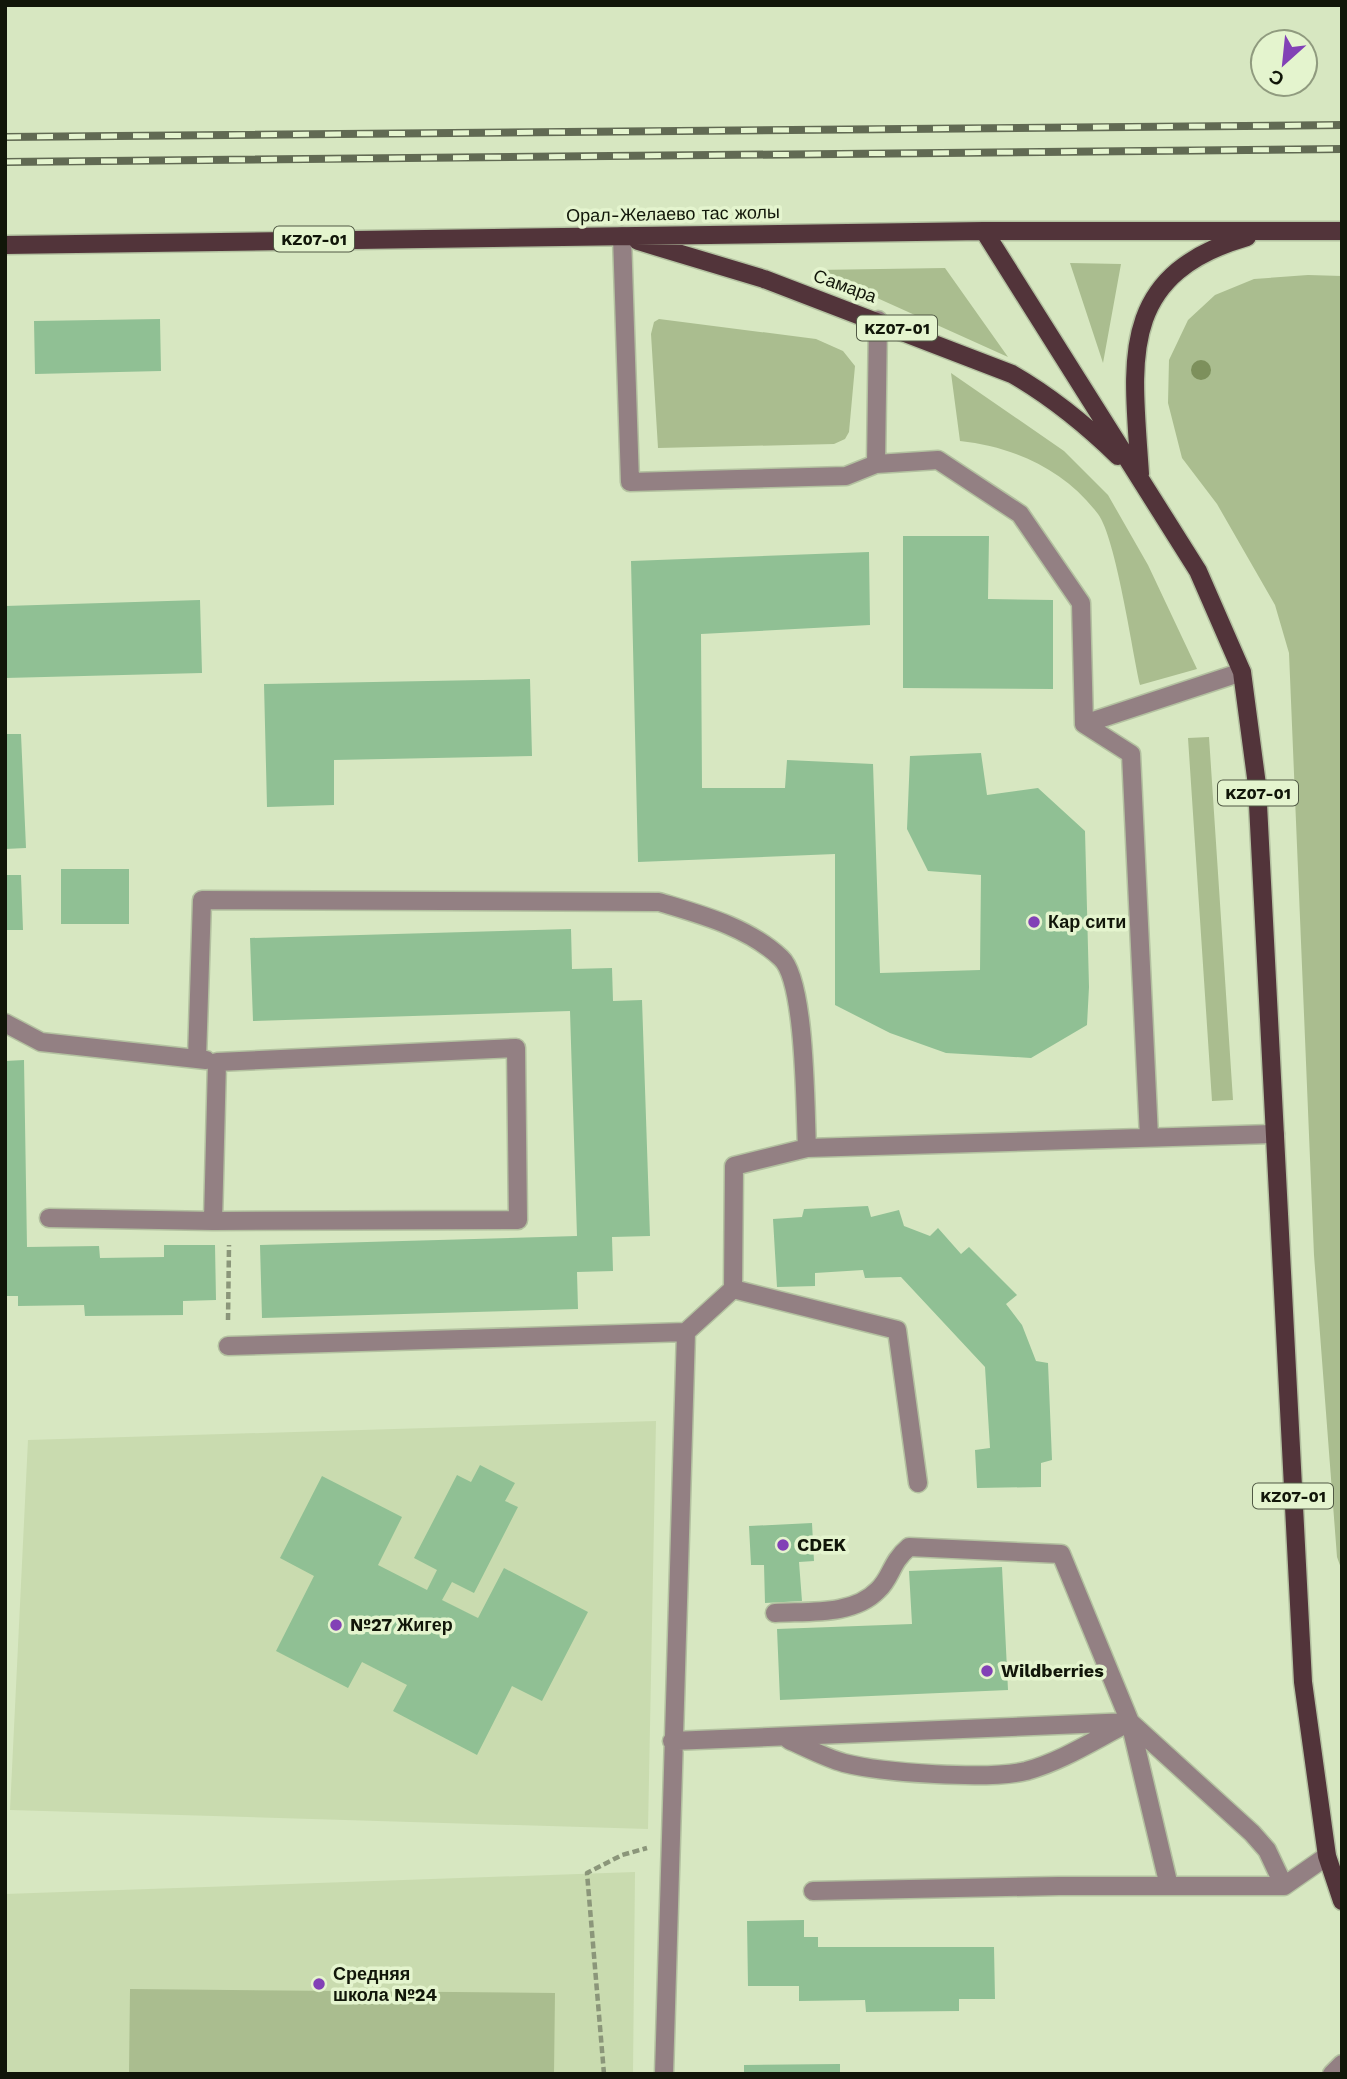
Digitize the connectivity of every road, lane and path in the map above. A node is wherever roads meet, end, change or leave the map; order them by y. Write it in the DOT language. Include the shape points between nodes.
graph roads {
  1 [pos="984,231"];
  2 [pos="1269,231"];
  3 [pos="1342,231"];
  4 [pos="622,236"];
  5 [pos="5,245"];
  6 [pos="878,320"];
  7 [pos="876,464"];
  8 [pos="1141,478"];
  9 [pos="1242,672"];
  10 [pos="1084,724"];
  11 [pos="5,1023"];
  12 [pos="197,1059"];
  13 [pos="217,1062"];
  14 [pos="1275,1134"];
  15 [pos="1149,1137"];
  16 [pos="807,1148"];
  17 [pos="49,1218"];
  18 [pos="221,1221"];
  19 [pos="733,1289"];
  20 [pos="686,1332"];
  21 [pos="228,1346"];
  22 [pos="918,1483"];
  23 [pos="775,1613"];
  24 [pos="1130,1722"];
  25 [pos="784,1738"];
  26 [pos="672,1741"];
  27 [pos="669,1843"];
  28 [pos="1327,1856"];
  29 [pos="1342,1880"];
  30 [pos="1169,1886"];
  31 [pos="1284,1886"];
  32 [pos="813,1891"];
  33 [pos="1342,1901"];
  34 [pos="1342,2064"];
  35 [pos="604,2074"];
  36 [pos="664,2074"];
  37 [pos="1332,2074"];
  1 -- 2 [label="main road, Орал-Желаево тас жолы / KZ07-01"];
  1 -- 4 [label="main road, Орал-Желаево тас жолы / KZ07-01"];
  1 -- 8 [label="main road, KZ07-01"];
  2 -- 3 [label="main road, Орал-Желаево тас жолы / KZ07-01"];
  2 -- 8 [label="main road, KZ07-01" via="1213,247 1159,290 1146,314 1133,367"];
  4 -- 5 [label="main road, Орал-Желаево тас жолы / KZ07-01"];
  4 -- 6 [label="main road, Самара / KZ07-01"];
  4 -- 7 [label="lane" via="630,482 846,477"];
  6 -- 7 [label="lane"];
  6 -- 8 [label="main road, Самара / KZ07-01" via="1012,374 1046,393"];
  7 -- 10 [label="lane" via="938,460 1020,514 1081,603"];
  8 -- 9 [label="main road, KZ07-01" via="1198,571"];
  9 -- 10 [label="lane"];
  9 -- 14 [label="main road, KZ07-01" via="1257,785"];
  10 -- 15 [label="lane" via="1131,754"];
  11 -- 12 [label="lane" via="41,1042"];
  12 -- 13 [label="lane"];
  12 -- 16 [label="lane" via="202,900 660,902 725,922 783,959 798,994"];
  13 -- 18 [label="lane"];
  13 -- 18 [label="lane" via="516,1048 518,1220"];
  14 -- 15 [label="lane"];
  14 -- 28 [label="main road, KZ07-01" via="1303,1682"];
  15 -- 16 [label="lane"];
  16 -- 19 [label="lane" via="734,1166"];
  17 -- 18 [label="lane"];
  18 -- 21 [label="path"];
  19 -- 20 [label="lane"];
  19 -- 22 [label="lane" via="897,1330"];
  20 -- 21 [label="lane"];
  20 -- 26 [label="lane"];
  23 -- 24 [label="lane" via="855,1605 878,1591 895,1559 909,1547 1061,1554"];
  24 -- 25 [label="lane"];
  24 -- 25 [label="lane" via="1059,1758 1026,1771 999,1774 925,1773 844,1763"];
  24 -- 30 [label="lane"];
  24 -- 31 [label="lane" via="1252,1833 1267,1850"];
  25 -- 26 [label="lane"];
  26 -- 27 [label="lane"];
  27 -- 35 [label="path" via="622,1854 587,1873"];
  27 -- 36 [label="lane"];
  28 -- 29 [label="main road, KZ07-01"];
  28 -- 31 [label="lane"];
  28 -- 33 [label="main road, KZ07-01"];
  30 -- 31 [label="lane"];
  30 -- 32 [label="lane"];
  34 -- 37 [label="lane"];
}
